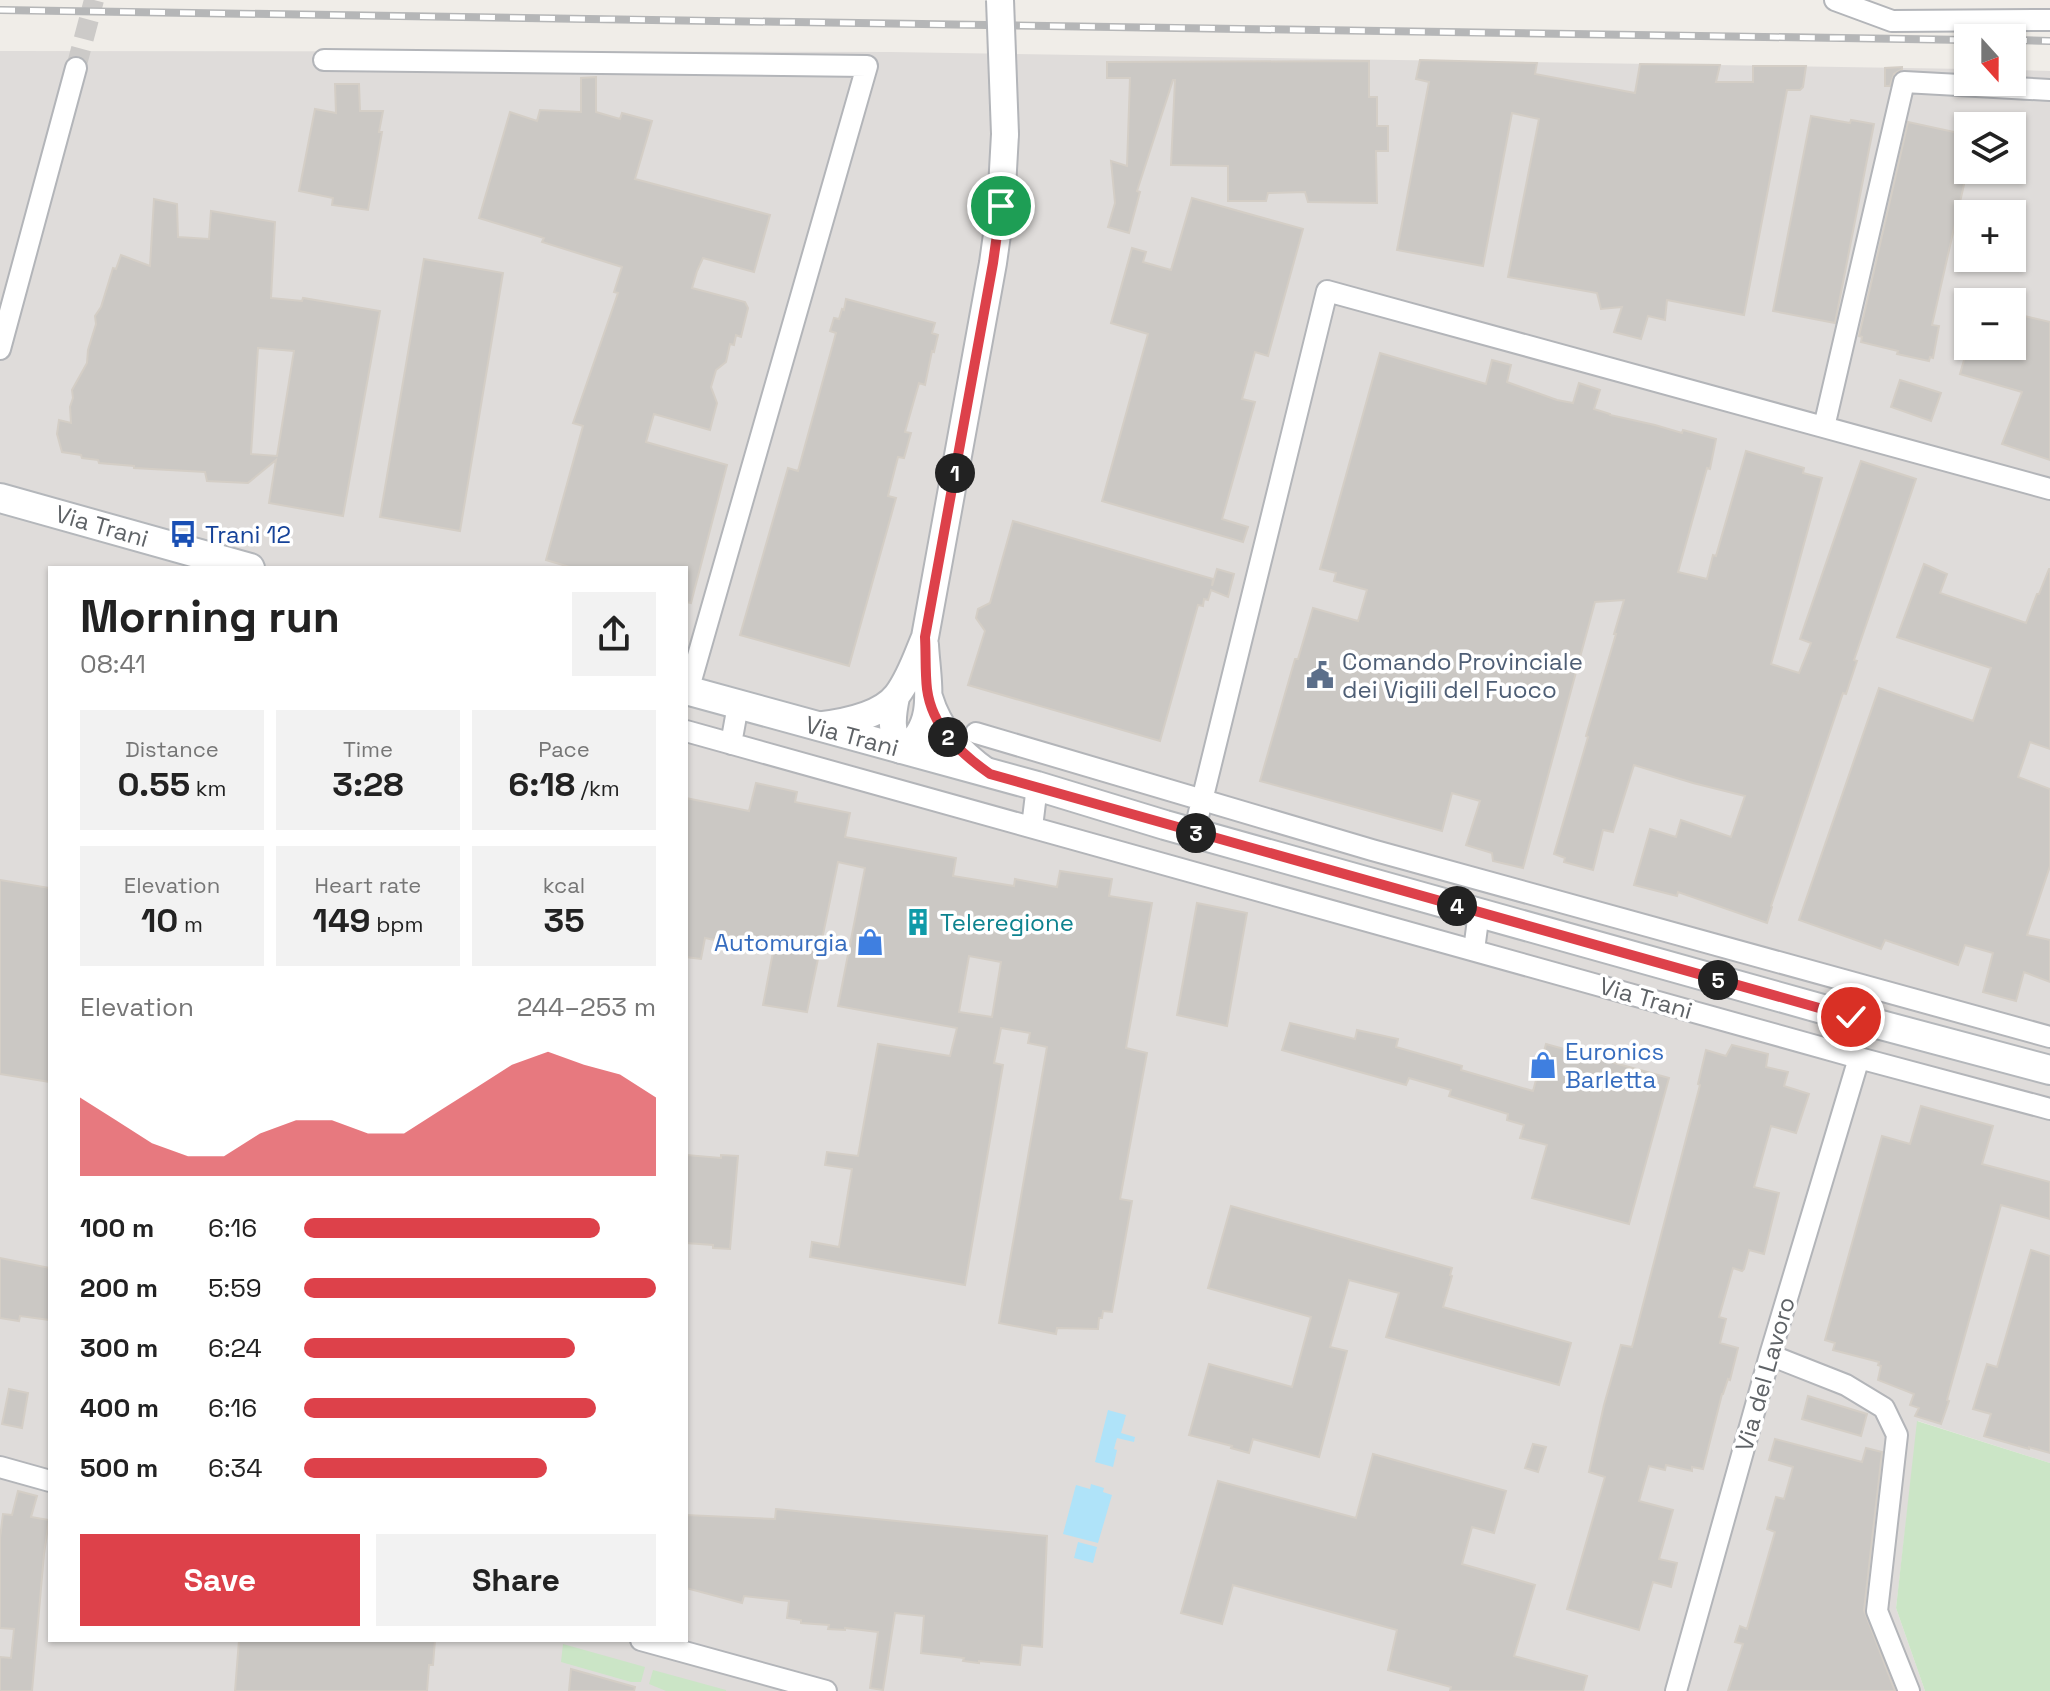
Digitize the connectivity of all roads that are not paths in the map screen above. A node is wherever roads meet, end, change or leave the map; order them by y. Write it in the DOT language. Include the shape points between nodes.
graph roads {
  1 [pos="1000,0"];
  2 [pos="1835,0"];
  3 [pos="2050,20"];
  4 [pos="324,60"];
  5 [pos="76,68"];
  6 [pos="2050,90"];
  7 [pos="0,349"];
  8 [pos="1824,427"];
  9 [pos="2050,489"];
  10 [pos="0,498"];
  11 [pos="243,566"];
  12 [pos="925,637"];
  13 [pos="688,688"];
  14 [pos="927,689"];
  15 [pos="688,691"];
  16 [pos="896,697"];
  17 [pos="738,705"];
  18 [pos="812,726"];
  19 [pos="688,732"];
  20 [pos="976,733"];
  21 [pos="731,744"];
  22 [pos="901,750"];
  23 [pos="990,774"];
  24 [pos="1037,786"];
  25 [pos="1202,799"];
  26 [pos="1032,827"];
  27 [pos="1194,833"];
  28 [pos="1548,898"];
  29 [pos="1479,912"];
  30 [pos="1543,930"];
  31 [pos="1474,950"];
  32 [pos="2050,1037"];
  33 [pos="1859,1058"];
  34 [pos="2050,1070"];
  35 [pos="2050,1109"];
  36 [pos="1770,1355"];
  37 [pos="0,1467"];
  38 [pos="48,1480"];
  39 [pos="648,1642"];
  40 [pos="826,1691"];
  41 [pos="1676,1691"];
  42 [pos="1909,1691"];
  1 -- 12 [label="street, bridge" via="1003,182"];
  2 -- 3 [label="street" via="1892,21"];
  4 -- 13 [label="street" via="867,66"];
  5 -- 7 [label="street"];
  6 -- 8 [label="street" via="1904,82"];
  8 -- 9 [label="street"];
  8 -- 25 [label="street" via="1327,291"];
  10 -- 11 [label="main road, Via Trani"];
  12 -- 14 [label="street"];
  12 -- 16 [label="street"];
  14 -- 22 [label="street" via="924,725"];
  14 -- 23 [label="street" via="944,731"];
  15 -- 17 [label="main road, Via Trani"];
  16 -- 18 [label="street" via="868,714"];
  16 -- 22 [label="street" via="892,726"];
  17 -- 18 [label="main road, Via Trani"];
  17 -- 21 [label="street"];
  18 -- 22 [label="main road, Via Trani"];
  19 -- 21 [label="street, Via Trani"];
  20 -- 25 [label="street"];
  21 -- 26 [label="street, Via Trani"];
  22 -- 23 [label="main road, Via Trani"];
  23 -- 24 [label="main road, Via Trani"];
  24 -- 26 [label="street"];
  24 -- 27 [label="main road, Via Trani"];
  25 -- 27 [label="street"];
  25 -- 28 [label="street"];
  26 -- 31 [label="street, Via Trani"];
  27 -- 29 [label="main road, Via Trani"];
  28 -- 30 [label="street"];
  28 -- 32 [label="street"];
  29 -- 30 [label="main road, Via Trani"];
  29 -- 31 [label="street"];
  30 -- 34 [label="main road, Via Trani"];
  31 -- 33 [label="street, Via Trani"];
  33 -- 35 [label="street, Via Trani"];
  33 -- 36 [label="street, Via del Lavoro"];
  36 -- 41 [label="street, Via del Lavoro"];
  36 -- 42 [label="street" via="1846,1385 1884,1408 1897,1435 1877,1611"];
  37 -- 38 [label="street"];
  39 -- 40 [label="street"];
}
